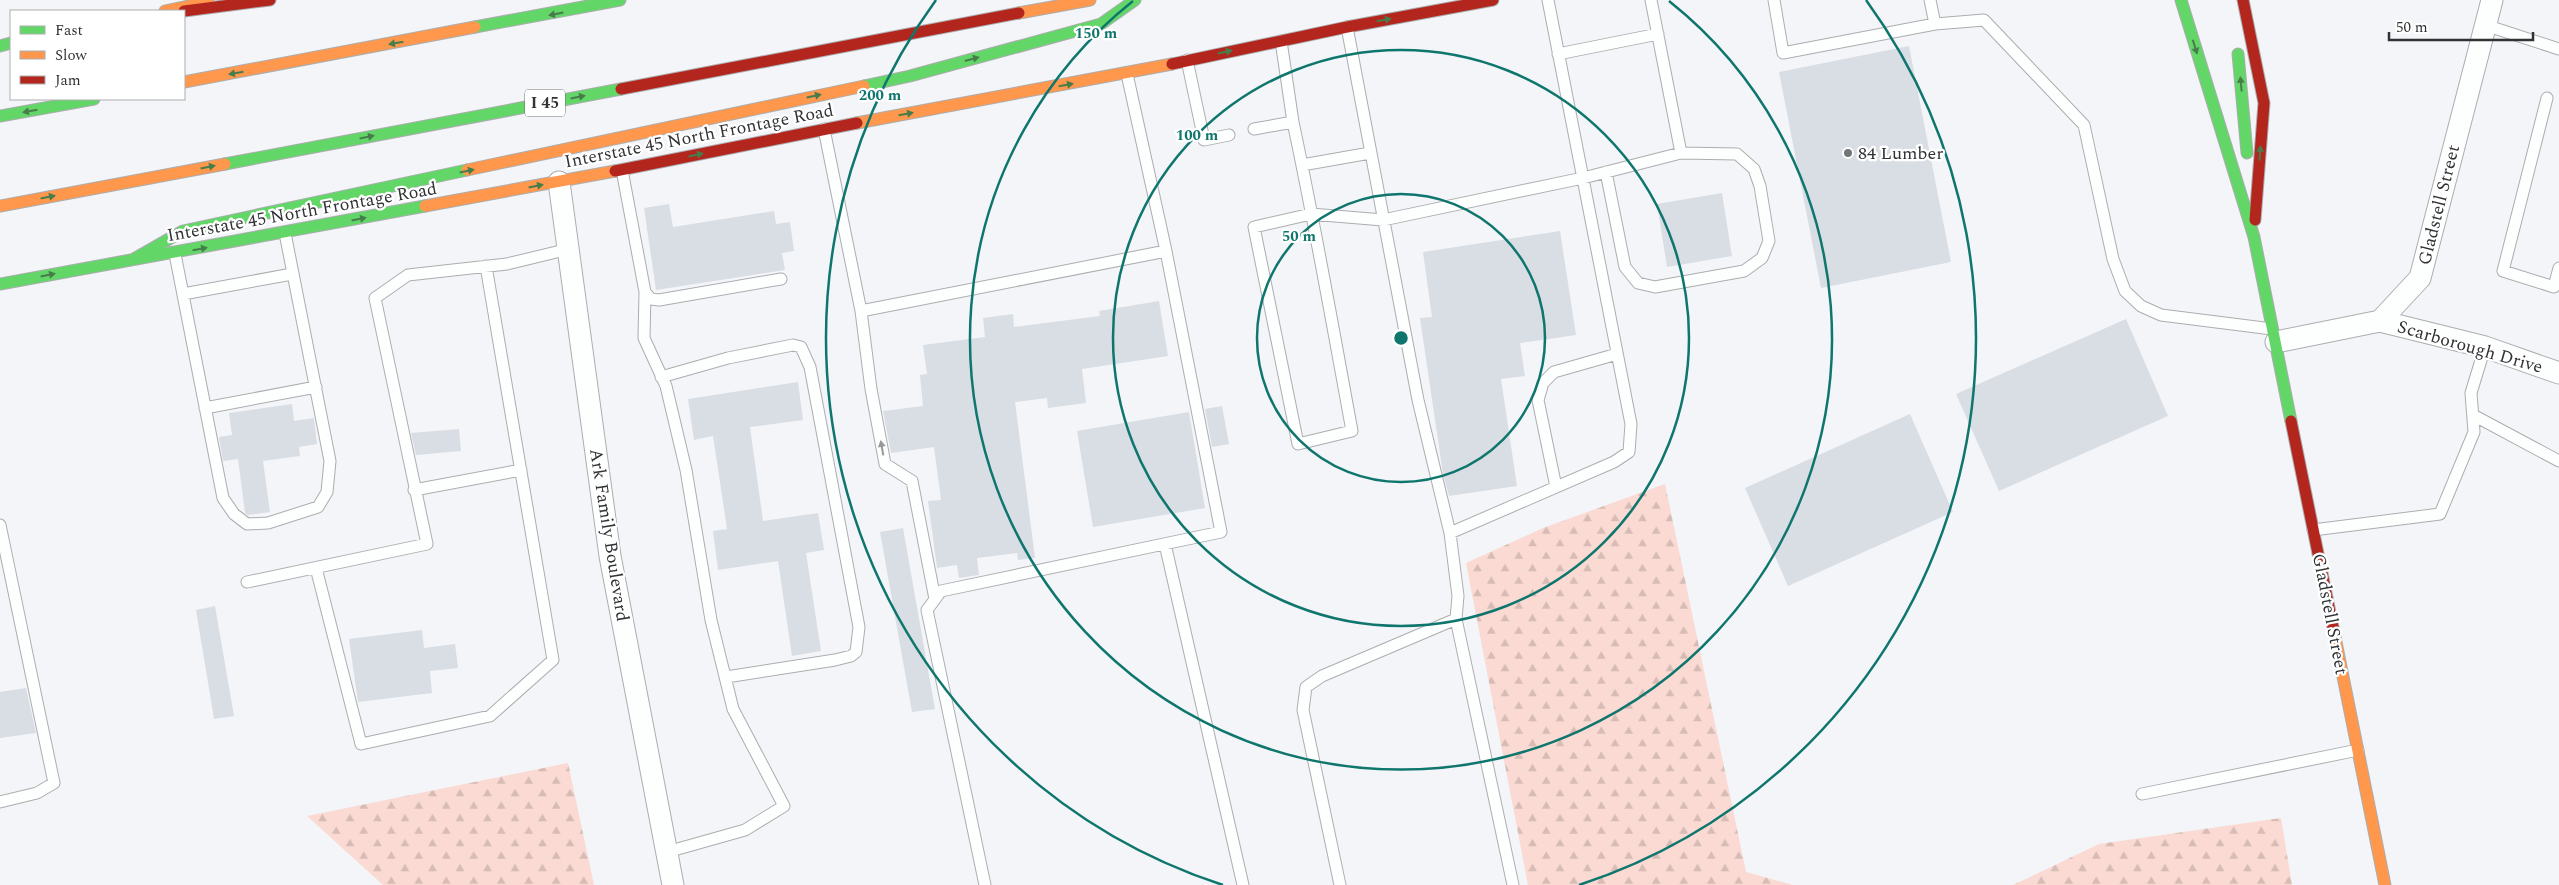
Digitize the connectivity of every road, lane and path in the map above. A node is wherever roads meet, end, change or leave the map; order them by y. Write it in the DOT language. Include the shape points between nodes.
graph roads {
  1 [pos="216,0"];
  2 [pos="270,0"];
  3 [pos="620,0"];
  4 [pos="1090,0"];
  5 [pos="1136,0"];
  6 [pos="1493,0"];
  7 [pos="1548,0"];
  8 [pos="1651,0"];
  9 [pos="1774,0"];
  10 [pos="1930,0"];
  11 [pos="2181,0"];
  12 [pos="2242,0"];
  13 [pos="2492,0"];
  14 [pos="170,10"];
  15 [pos="185,11"];
  16 [pos="1935,24"];
  17 [pos="2485,26"];
  18 [pos="1346,27"];
  19 [pos="1658,34"];
  20 [pos="2235,38"];
  21 [pos="1281,41"];
  22 [pos="2559,49"];
  23 [pos="1558,54"];
  24 [pos="1187,60"];
  25 [pos="1127,74"];
  26 [pos="185,82"];
  27 [pos="2547,98"];
  28 [pos="88,100"];
  29 [pos="0,116"];
  30 [pos="1293,122"];
  31 [pos="824,129"];
  32 [pos="1254,129"];
  33 [pos="1229,135"];
  34 [pos="1370,153"];
  35 [pos="1681,153"];
  36 [pos="1302,165"];
  37 [pos="622,170"];
  38 [pos="1606,172"];
  39 [pos="1583,178"];
  40 [pos="559,182"];
  41 [pos="0,206"];
  42 [pos="1311,214"];
  43 [pos="1383,220"];
  44 [pos="285,233"];
  45 [pos="2254,237"];
  46 [pos="569,249"];
  47 [pos="1166,251"];
  48 [pos="175,254"];
  49 [pos="134,260"];
  50 [pos="486,266"];
  51 [pos="2559,268"];
  52 [pos="292,274"];
  53 [pos="781,278"];
  54 [pos="0,284"];
  55 [pos="645,292"];
  56 [pos="183,294"];
  57 [pos="861,311"];
  58 [pos="2380,321"];
  59 [pos="2274,336"];
  60 [pos="2485,347"];
  61 [pos="1618,354"];
  62 [pos="2559,373"];
  63 [pos="661,377"];
  64 [pos="316,387"];
  65 [pos="206,408"];
  66 [pos="2473,415"];
  67 [pos="2559,460"];
  68 [pos="521,470"];
  69 [pos="1556,487"];
  70 [pos="414,490"];
  71 [pos="0,525"];
  72 [pos="2313,530"];
  73 [pos="1450,533"];
  74 [pos="1165,544"];
  75 [pos="316,568"];
  76 [pos="247,582"];
  77 [pos="936,599"];
  78 [pos="1456,620"];
  79 [pos="726,677"];
  80 [pos="2358,750"];
  81 [pos="2142,794"];
  82 [pos="0,802"];
  83 [pos="667,852"];
  84 [pos="673,885"];
  85 [pos="985,885"];
  86 [pos="1243,885"];
  87 [pos="1340,885"];
  88 [pos="1513,885"];
  89 [pos="2385,885"];
  1 -- 14 [label="main road"];
  2 -- 15 [label="main road"];
  3 -- 26 [label="main road, one-way"];
  41 -- 4 [label="main road, I 45, one-way"];
  49 -- 5 [label="main road, one-way" via="182,231 910,76 1101,24"];
  18 -- 6 [label="main road, Interstate 45 North Frontage Road, one-way"];
  7 -- 23 [label="lane"];
  8 -- 19 [label="lane"];
  9 -- 16 [label="lane" via="1783,53"];
  10 -- 16 [label="lane"];
  11 -- 45 [label="main road, Gladstell Street, one-way"];
  45 -- 12 [label="main road, one-way" via="2264,103"];
  13 -- 17 [label="street, Gladstell Street"];
  16 -- 59 [label="lane" via="1984,20 2084,124 2113,259 2124,291 2141,306 2162,315"];
  17 -- 22 [label="lane"];
  17 -- 58 [label="street, Gladstell Street" via="2420,278"];
  18 -- 21 [label="main road, Interstate 45 North Frontage Road"];
  18 -- 34 [label="lane"];
  19 -- 23 [label="lane"];
  19 -- 35 [label="lane"];
  45 -- 20 [label="main road, Gladstell Street, one-way"];
  24 -- 21 [label="main road, Interstate 45 North Frontage Road, one-way"];
  21 -- 30 [label="lane"];
  23 -- 39 [label="lane"];
  24 -- 25 [label="main road, Interstate 45 North Frontage Road"];
  24 -- 33 [label="lane" via="1204,140"];
  31 -- 25 [label="main road, Interstate 45 North Frontage Road, one-way"];
  25 -- 47 [label="lane"];
  27 -- 51 [label="lane" via="2503,271 2554,287"];
  28 -- 29 [label="main road, one-way"];
  30 -- 32 [label="lane"];
  30 -- 36 [label="lane"];
  37 -- 31 [label="main road, Interstate 45 North Frontage Road, one-way"];
  31 -- 57 [label="lane"];
  34 -- 36 [label="lane"];
  34 -- 43 [label="lane"];
  35 -- 38 [label="lane"];
  35 -- 38 [label="lane" via="1737,154 1754,169 1760,186 1768,241 1762,258 1744,271 1655,287 1638,283 1625,267"];
  36 -- 42 [label="lane"];
  37 -- 40 [label="main road, Interstate 45 North Frontage Road"];
  37 -- 55 [label="lane"];
  38 -- 39 [label="lane"];
  39 -- 43 [label="lane"];
  39 -- 61 [label="lane"];
  44 -- 40 [label="main road, Interstate 45 North Frontage Road, one-way"];
  40 -- 46 [label="street, Ark Family Boulevard"];
  42 -- 42 [label="lane" via="1352,431 1298,444 1254,227"];
  42 -- 43 [label="lane"];
  43 -- 73 [label="lane" via="1418,400"];
  48 -- 44 [label="main road, Interstate 45 North Frontage Road, one-way"];
  44 -- 52 [label="lane"];
  45 -- 59 [label="main road, Gladstell Street"];
  46 -- 50 [label="lane"];
  46 -- 83 [label="street, Ark Family Boulevard" via="610,556"];
  47 -- 57 [label="lane"];
  47 -- 74 [label="lane" via="1221,532"];
  48 -- 49 [label="main road, Interstate 45 North Frontage Road"];
  48 -- 56 [label="lane"];
  54 -- 49 [label="main road, Interstate 45 North Frontage Road, one-way"];
  50 -- 68 [label="lane"];
  50 -- 70 [label="lane" via="408,275 375,298"];
  52 -- 56 [label="lane"];
  52 -- 64 [label="lane"];
  53 -- 55 [label="lane" via="658,300 651,299"];
  55 -- 63 [label="lane" via="644,338"];
  56 -- 65 [label="lane"];
  77 -- 57 [label="lane, one-way" via="912,481 885,464"];
  58 -- 59 [label="street"];
  58 -- 60 [label="street, Scarborough Drive"];
  59 -- 72 [label="main road, Gladstell Street"];
  60 -- 62 [label="street, Scarborough Drive"];
  60 -- 66 [label="lane" via="2472,393"];
  61 -- 69 [label="lane" via="1632,424 1629,452 1614,462"];
  61 -- 69 [label="lane" via="1554,372 1543,383 1538,400"];
  63 -- 79 [label="lane" via="686,470 712,620"];
  63 -- 79 [label="lane" via="728,358 793,345 805,352 810,367 859,627 856,652 835,660"];
  64 -- 65 [label="lane"];
  64 -- 65 [label="lane" via="330,461 327,492 318,507 268,523 246,524 223,498"];
  66 -- 67 [label="lane"];
  66 -- 72 [label="lane" via="2474,432 2440,514"];
  68 -- 70 [label="lane"];
  68 -- 75 [label="lane" via="553,660 490,716 361,744"];
  69 -- 73 [label="lane"];
  70 -- 75 [label="lane" via="426,544"];
  71 -- 82 [label="lane" via="54,784 37,793"];
  72 -- 80 [label="main road, Gladstell Street"];
  73 -- 78 [label="lane" via="1458,596"];
  74 -- 77 [label="lane" via="941,591"];
  74 -- 86 [label="lane"];
  75 -- 76 [label="lane"];
  77 -- 85 [label="lane" via="927,610"];
  78 -- 87 [label="lane" via="1322,676 1306,687 1303,710"];
  78 -- 88 [label="lane"];
  79 -- 83 [label="lane" via="734,709 784,806 745,830"];
  80 -- 81 [label="lane"];
  80 -- 89 [label="main road, Gladstell Street"];
  83 -- 84 [label="street, Ark Family Boulevard"];
}
